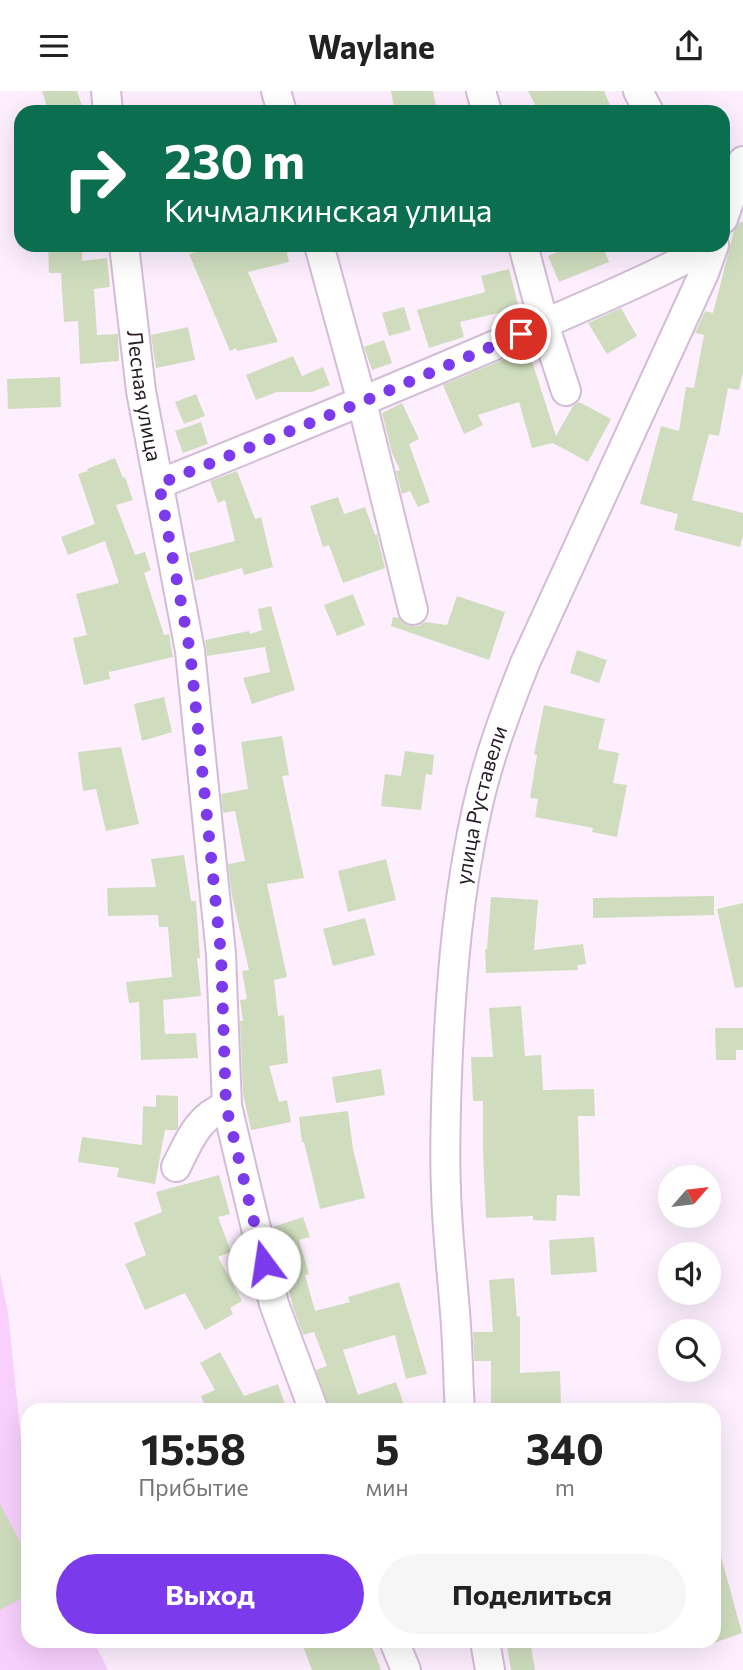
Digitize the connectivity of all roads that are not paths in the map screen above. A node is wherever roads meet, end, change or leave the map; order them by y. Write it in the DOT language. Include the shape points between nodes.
graph roads {
  1 [pos="743,160"];
  2 [pos="730,193"];
  3 [pos="125,252"];
  4 [pos="321,252"];
  5 [pos="525,252"];
  6 [pos="699,252"];
  7 [pos="711,252"];
  8 [pos="544,324"];
  9 [pos="566,391"];
  10 [pos="362,402"];
  11 [pos="159,484"];
  12 [pos="413,610"];
  13 [pos="226,1106"];
  14 [pos="176,1167"];
  15 [pos="311,1403"];
  16 [pos="459,1403"];
  17 [pos="397,1648"];
  18 [pos="486,1648"];
  19 [pos="405,1670"];
  20 [pos="490,1670"];
  1 -- 2 [label="street"];
  3 -- 11 [label="street, Лесная улица" via="141,391"];
  4 -- 10 [label="street"];
  5 -- 8 [label="street"];
  6 -- 8 [label="street"];
  7 -- 16 [label="street, улица Руставели" via="525,663 478,806 455,944 445,1116"];
  8 -- 9 [label="street"];
  8 -- 10 [label="street"];
  10 -- 11 [label="street"];
  10 -- 12 [label="street"];
  11 -- 13 [label="street, Лесная улица" via="190,651 221,954"];
  13 -- 14 [label="street" via="204,1118"];
  13 -- 15 [label="street, Лесная улица" via="274,1304"];
  17 -- 19 [label="street"];
  18 -- 20 [label="street"];
}
